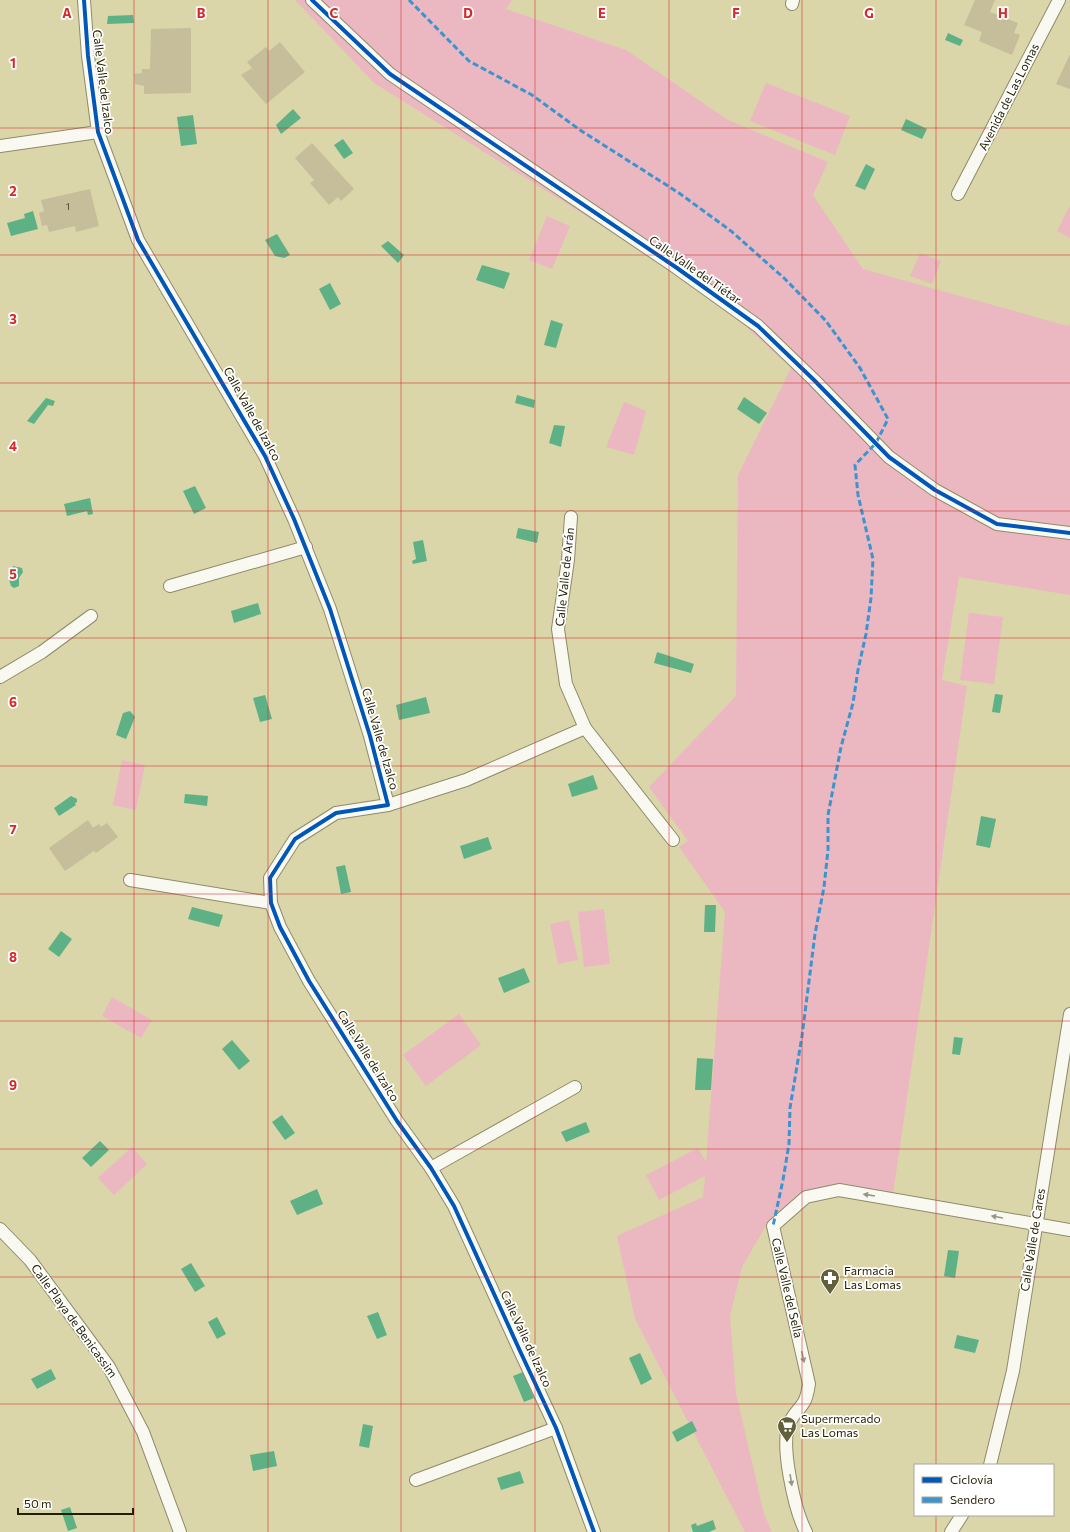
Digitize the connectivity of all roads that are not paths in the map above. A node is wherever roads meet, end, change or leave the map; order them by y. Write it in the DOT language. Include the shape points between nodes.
graph roads {
  1 [pos="84,0"];
  2 [pos="312,0"];
  3 [pos="1059,0"];
  4 [pos="98,132"];
  5 [pos="0,146"];
  6 [pos="958,194"];
  7 [pos="571,517"];
  8 [pos="1070,533"];
  9 [pos="306,547"];
  10 [pos="170,586"];
  11 [pos="91,616"];
  12 [pos="0,677"];
  13 [pos="585,728"];
  14 [pos="388,805"];
  15 [pos="673,840"];
  16 [pos="130,880"];
  17 [pos="271,903"];
  18 [pos="1070,1014"];
  19 [pos="575,1087"];
  20 [pos="431,1168"];
  21 [pos="1036,1224"];
  22 [pos="0,1229"];
  23 [pos="1070,1230"];
  24 [pos="556,1428"];
  25 [pos="990,1464"];
  26 [pos="416,1480"];
  27 [pos="961,1516"];
  28 [pos="180,1532"];
  29 [pos="594,1532"];
  30 [pos="806,1532"];
  31 [pos="951,1532"];
  1 -- 4 [label="street, Calle Valle de Izalco"];
  2 -- 8 [label="street, Calle Valle del Tiétar" via="390,74 677,268 758,326 889,457 935,490 997,524"];
  3 -- 6 [label="street, Avenida de Las Lomas"];
  4 -- 5 [label="street"];
  4 -- 9 [label="street, Calle Valle de Izalco" via="138,240 265,456"];
  7 -- 13 [label="street, Calle Valle de Arán" via="558,629 566,684"];
  9 -- 10 [label="street"];
  9 -- 14 [label="street, Calle Valle de Izalco" via="330,609 370,736"];
  11 -- 12 [label="street" via="42,652"];
  13 -- 14 [label="street" via="466,780"];
  13 -- 15 [label="street, Calle Valle de Arán"];
  14 -- 17 [label="street, Calle Valle de Izalco" via="336,813 296,839 270,878"];
  16 -- 17 [label="street"];
  17 -- 20 [label="street, Calle Valle de Izalco" via="280,927 309,981 397,1121"];
  18 -- 21 [label="street, Calle Valle de Cares"];
  19 -- 20 [label="street"];
  20 -- 24 [label="street, Calle Valle de Izalco" via="454,1206"];
  21 -- 23 [label="street, Calle Valle del Sella"];
  21 -- 25 [label="street, Calle Valle de Cares" via="1013,1371"];
  21 -- 30 [label="street, Calle Valle del Sella, one-way" via="839,1190 806,1197 773,1226 809,1384 805,1401 789,1422 786,1438 796,1506"];
  22 -- 28 [label="street, Calle Playa de Benicassim" via="30,1260 109,1367 143,1432"];
  24 -- 26 [label="street"];
  24 -- 29 [label="street, Calle Valle de Izalco"];
  27 -- 31 [label="street"];
}
